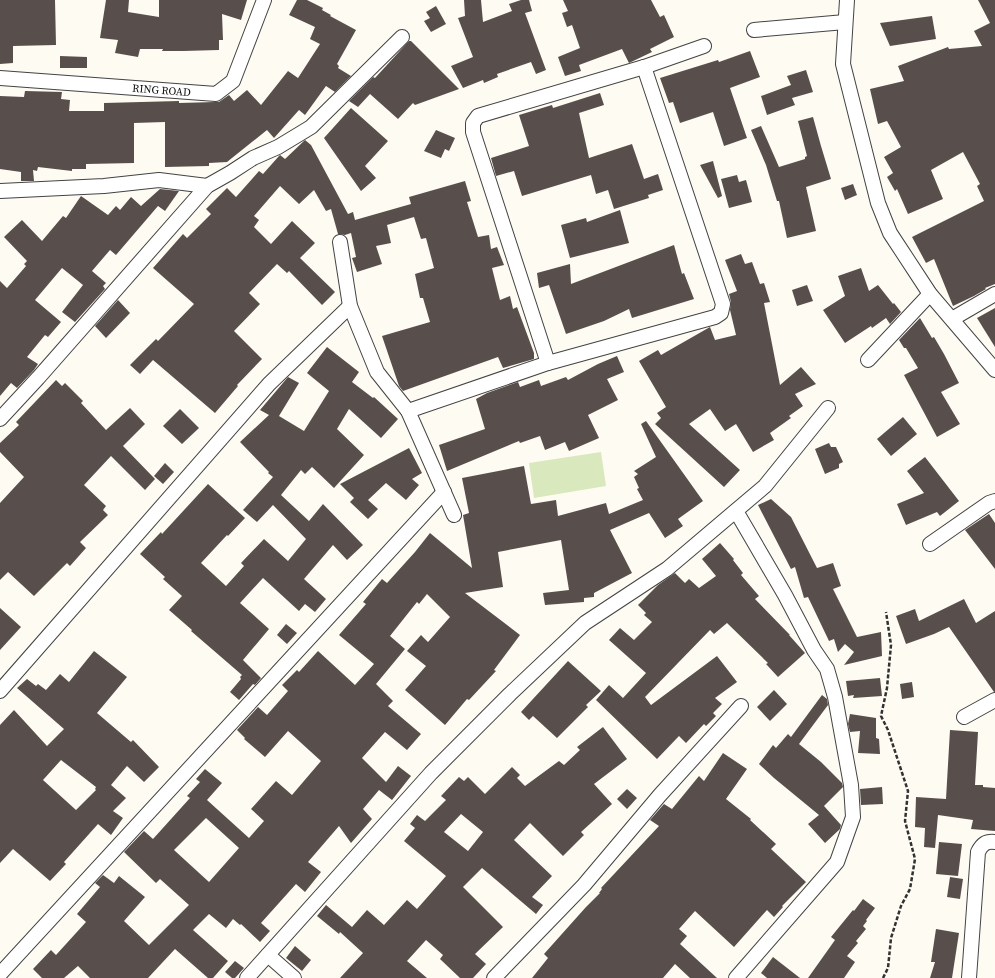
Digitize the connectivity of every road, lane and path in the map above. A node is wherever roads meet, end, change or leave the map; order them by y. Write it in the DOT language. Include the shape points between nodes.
graph roads {
  1 [pos="264,0"];
  2 [pos="847,0"];
  3 [pos="845,22"];
  4 [pos="754,30"];
  5 [pos="402,37"];
  6 [pos="704,46"];
  7 [pos="644,67"];
  8 [pos="0,78"];
  9 [pos="207,186"];
  10 [pos="0,191"];
  11 [pos="340,242"];
  12 [pos="930,294"];
  13 [pos="995,294"];
  14 [pos="350,306"];
  15 [pos="952,319"];
  16 [pos="868,360"];
  17 [pos="548,363"];
  18 [pos="995,370"];
  19 [pos="828,408"];
  20 [pos="408,411"];
  21 [pos="0,419"];
  22 [pos="444,492"];
  23 [pos="995,501"];
  24 [pos="736,511"];
  25 [pos="454,515"];
  26 [pos="930,544"];
  27 [pos="886,612"];
  28 [pos="0,691"];
  29 [pos="995,700"];
  30 [pos="741,706"];
  31 [pos="964,718"];
  32 [pos="995,842"];
  33 [pos="268,956"];
  34 [pos="0,974"];
  35 [pos="247,978"];
  36 [pos="294,978"];
  37 [pos="494,978"];
  38 [pos="736,978"];
  39 [pos="884,978"];
  40 [pos="970,978"];
  1 -- 8 [label="street, RING ROAD" via="233,80 216,94"];
  2 -- 3 [label="street"];
  3 -- 4 [label="street"];
  3 -- 12 [label="street" via="843,64 878,203 890,233"];
  5 -- 9 [label="street" via="312,127"];
  6 -- 7 [label="street"];
  7 -- 17 [label="street" via="478,116 473,123 473,132"];
  7 -- 17 [label="street" via="723,304 721,313 715,317"];
  9 -- 10 [label="street" via="159,180 104,186"];
  9 -- 21 [label="street"];
  11 -- 14 [label="street"];
  12 -- 15 [label="street"];
  12 -- 16 [label="street"];
  13 -- 15 [label="street"];
  14 -- 20 [label="street" via="377,372"];
  14 -- 28 [label="street" via="269,384"];
  15 -- 18 [label="street"];
  17 -- 20 [label="street"];
  19 -- 24 [label="street" via="765,486"];
  20 -- 22 [label="street"];
  22 -- 25 [label="street"];
  22 -- 34 [label="street"];
  23 -- 26 [label="street"];
  24 -- 33 [label="street" via="667,569 585,623 510,694 431,773"];
  24 -- 38 [label="street" via="827,669 835,697 851,785 853,816 837,862"];
  27 -- 39 [label="path" via="891,645 887,688 881,716 908,791 905,821 914,860 910,890 901,906 891,938 888,968"];
  29 -- 31 [label="street"];
  30 -- 37 [label="street" via="660,795 584,885"];
  32 -- 40 [label="street" via="982,844 978,852"];
  33 -- 35 [label="street"];
  33 -- 36 [label="street"];
}
